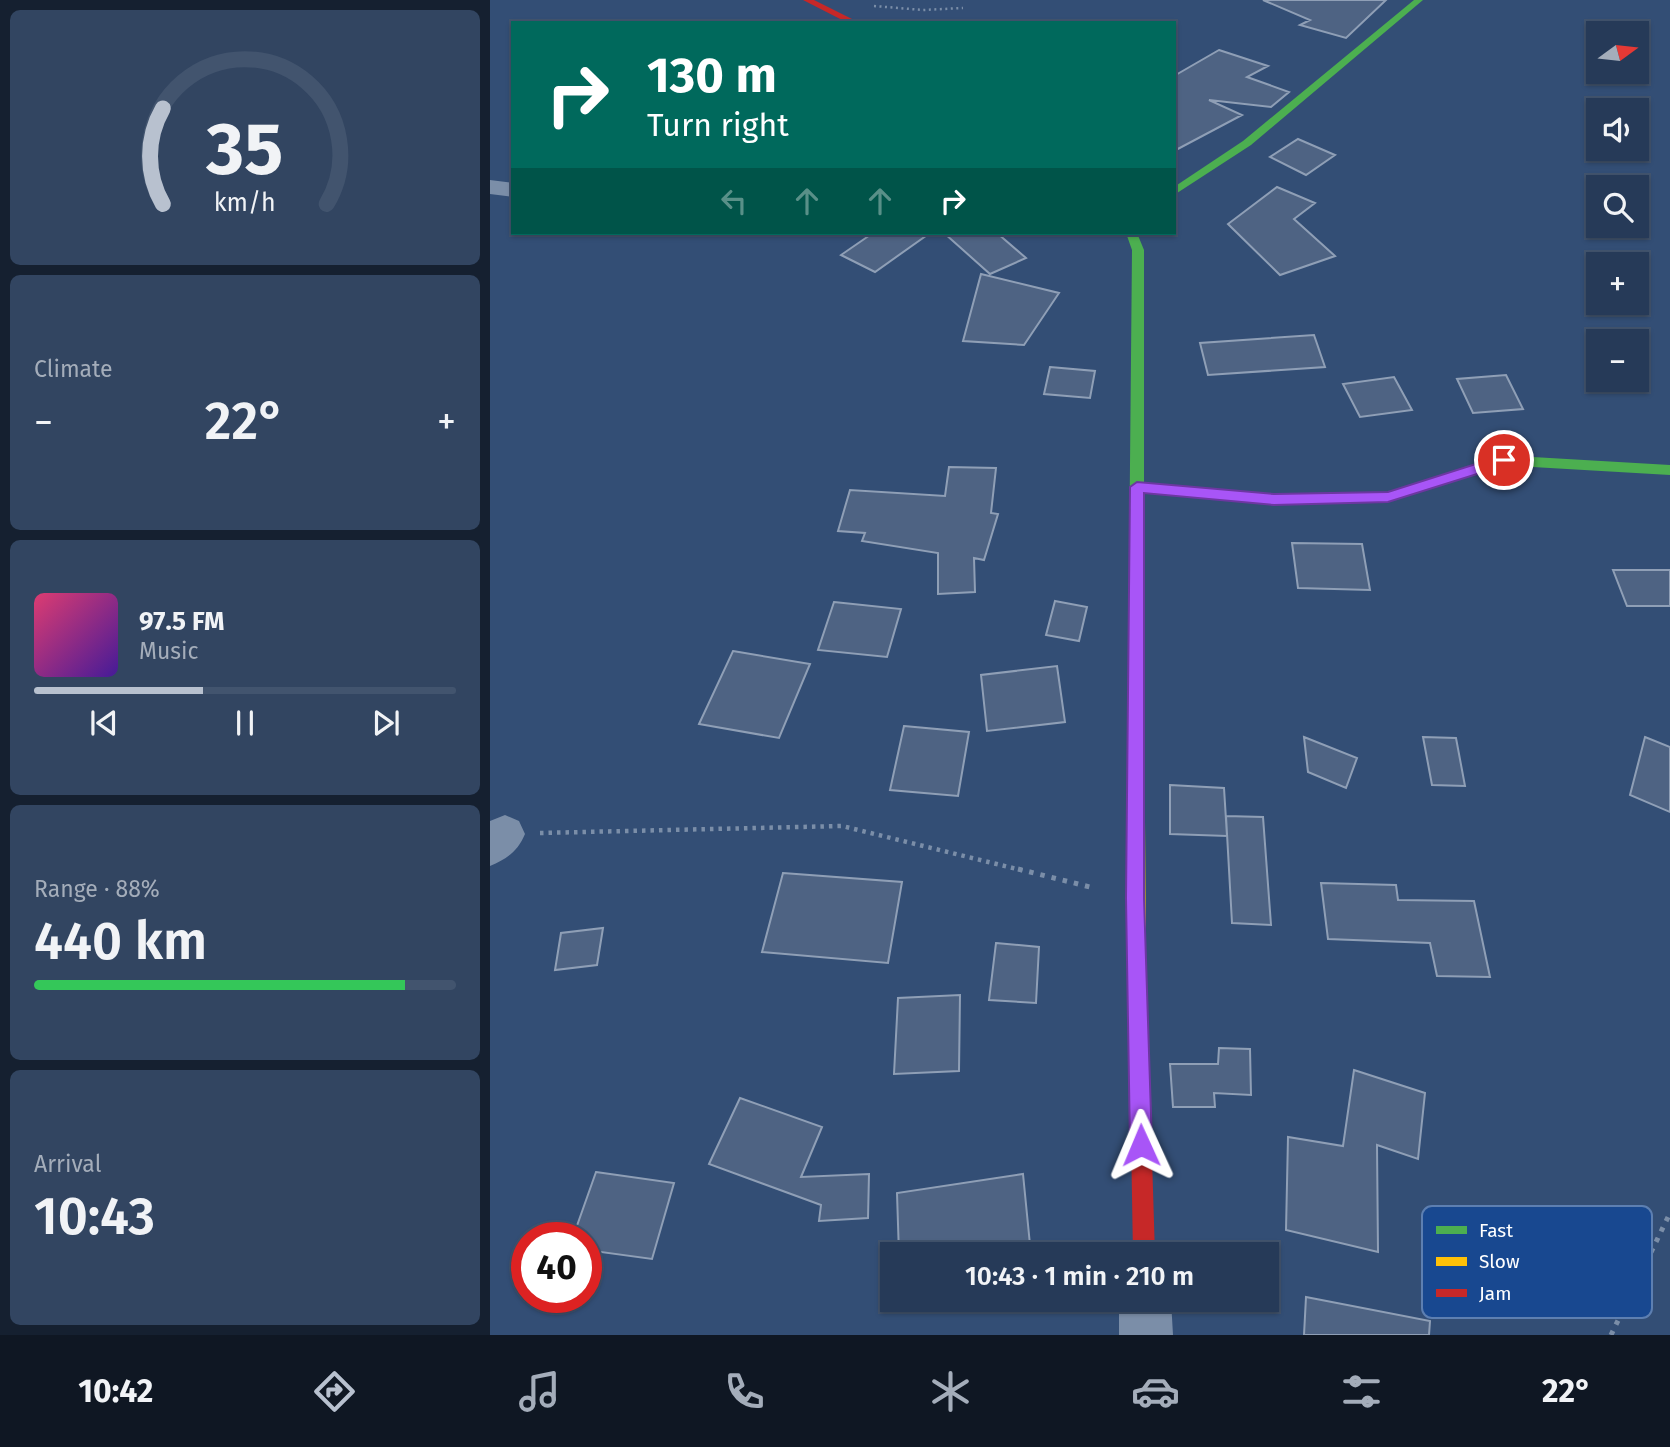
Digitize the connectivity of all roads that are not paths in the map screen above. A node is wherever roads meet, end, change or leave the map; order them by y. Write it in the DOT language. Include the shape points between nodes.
graph roads {
  1 [pos="807,0"];
  2 [pos="1419,0"];
  3 [pos="852,21"];
  4 [pos="490,187"];
  5 [pos="511,190"];
  6 [pos="1176,191"];
  7 [pos="1133,235"];
  8 [pos="1670,470"];
  9 [pos="1137,487"];
  10 [pos="1144,1242"];
  11 [pos="1145,1312"];
  12 [pos="1146,1335"];
  1 -- 3 [label="street"];
  2 -- 6 [label="street" via="1247,143"];
  4 -- 5 [label="street"];
  7 -- 9 [label="street" via="1138,250"];
  8 -- 9 [label="street" via="1504,460 1388,497 1274,500"];
  9 -- 10 [label="street" via="1135,898"];
  11 -- 12 [label="street"];
}
